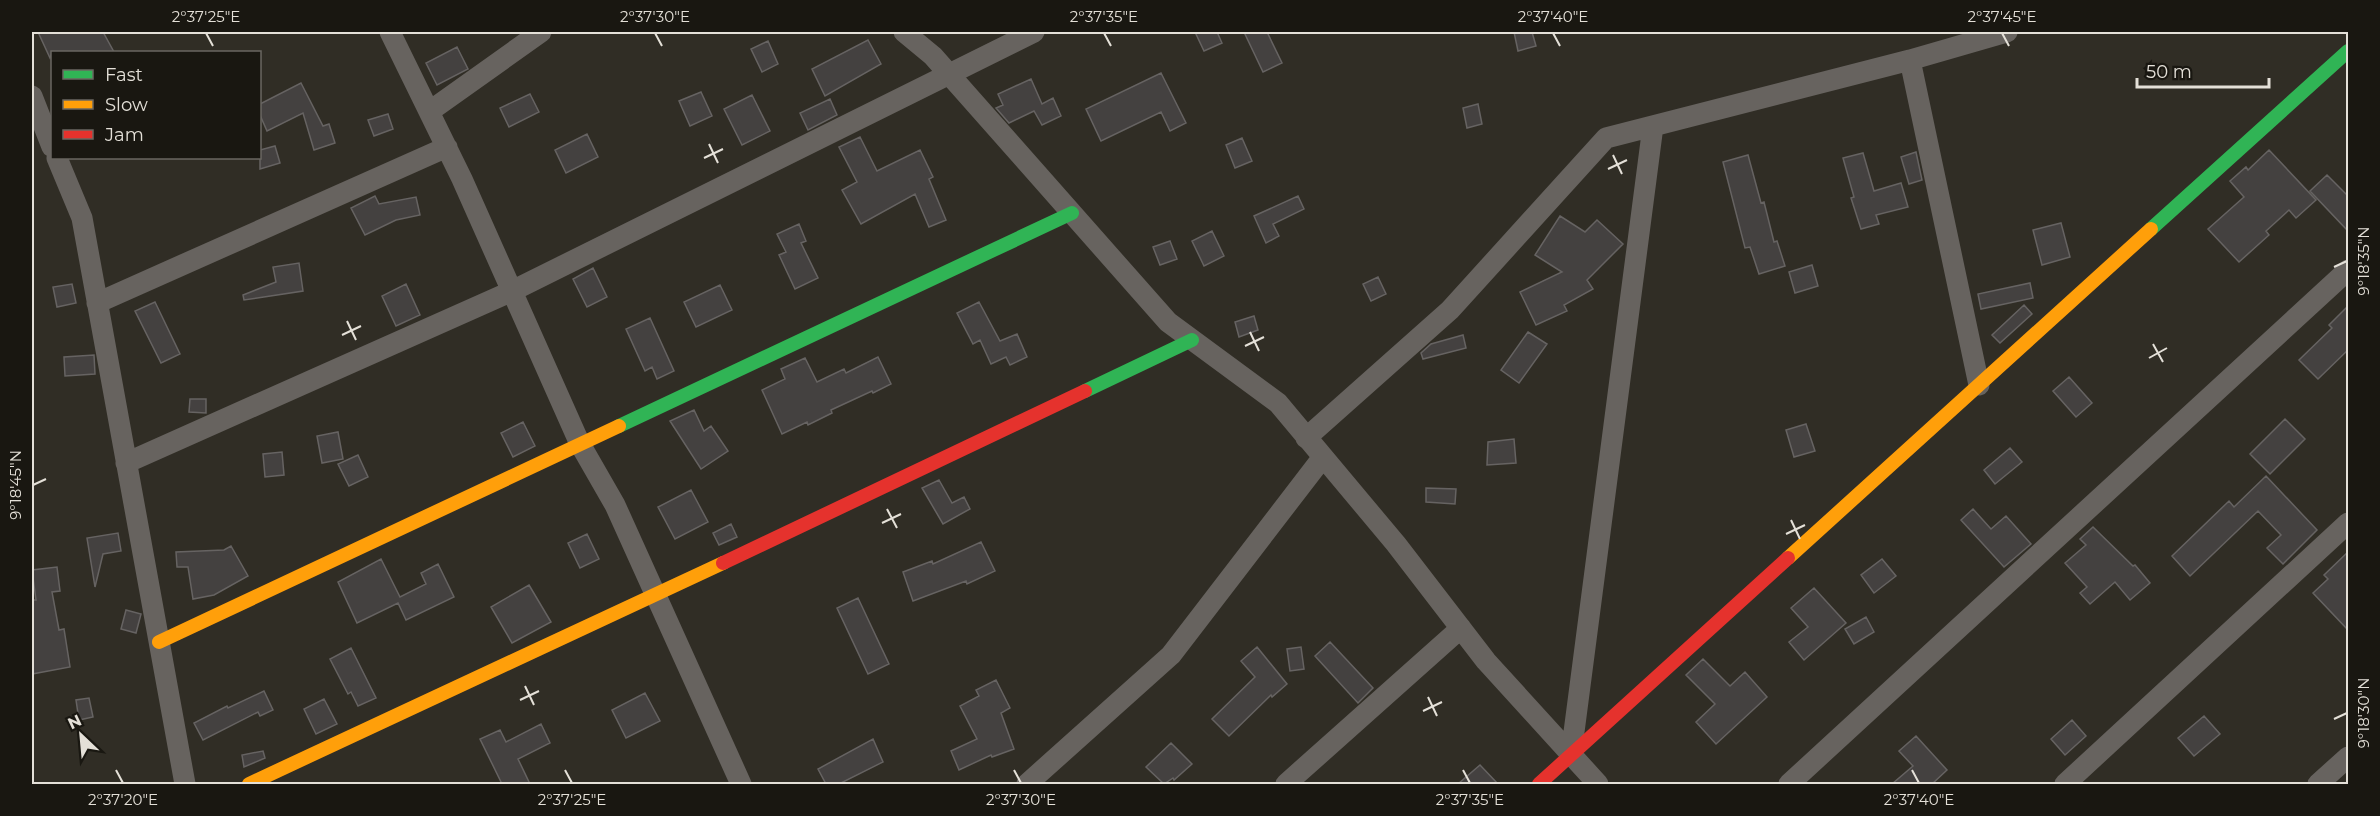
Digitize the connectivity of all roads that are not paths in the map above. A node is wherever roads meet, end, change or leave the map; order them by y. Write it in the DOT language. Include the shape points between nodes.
graph roads {
  1 [pos="390,32"];
  2 [pos="541,32"];
  3 [pos="904,32"];
  4 [pos="1034,32"];
  5 [pos="2007,32"];
  6 [pos="2349,51"];
  7 [pos="1910,60"];
  8 [pos="948,73"];
  9 [pos="32,96"];
  10 [pos="430,111"];
  11 [pos="1653,126"];
  12 [pos="51,144"];
  13 [pos="447,147"];
  14 [pos="57,159"];
  15 [pos="1072,213"];
  16 [pos="2349,270"];
  17 [pos="512,291"];
  18 [pos="97,303"];
  19 [pos="1192,340"];
  20 [pos="1979,386"];
  21 [pos="1306,438"];
  22 [pos="580,444"];
  23 [pos="1323,458"];
  24 [pos="126,463"];
  25 [pos="2349,523"];
  26 [pos="656,595"];
  27 [pos="1461,628"];
  28 [pos="159,642"];
  29 [pos="1571,755"];
  30 [pos="2349,757"];
  31 [pos="185,784"];
  32 [pos="249,784"];
  33 [pos="741,784"];
  34 [pos="1027,784"];
  35 [pos="1286,784"];
  36 [pos="1539,784"];
  37 [pos="1598,784"];
  38 [pos="1789,784"];
  39 [pos="2065,784"];
  40 [pos="2318,784"];
  1 -- 10 [label="street"];
  2 -- 10 [label="street"];
  3 -- 8 [label="street"];
  4 -- 8 [label="street"];
  5 -- 7 [label="street"];
  6 -- 20 [label="street"];
  7 -- 11 [label="street"];
  7 -- 20 [label="street"];
  8 -- 15 [label="street"];
  8 -- 17 [label="street"];
  9 -- 12 [label="street"];
  10 -- 13 [label="street"];
  11 -- 21 [label="street" via="1606,138 1450,310"];
  11 -- 29 [label="street"];
  13 -- 17 [label="street"];
  13 -- 18 [label="street"];
  14 -- 18 [label="street" via="82,218"];
  15 -- 19 [label="street" via="1168,322"];
  15 -- 22 [label="street"];
  16 -- 38 [label="street"];
  17 -- 22 [label="street"];
  17 -- 24 [label="street"];
  18 -- 24 [label="street"];
  19 -- 21 [label="street" via="1278,403"];
  19 -- 26 [label="street"];
  20 -- 29 [label="street"];
  21 -- 23 [label="street"];
  22 -- 26 [label="street" via="615,505"];
  22 -- 28 [label="street"];
  23 -- 27 [label="street"];
  23 -- 34 [label="street" via="1171,655"];
  24 -- 28 [label="street"];
  25 -- 39 [label="street"];
  26 -- 32 [label="street"];
  26 -- 33 [label="street"];
  27 -- 29 [label="street"];
  27 -- 35 [label="street"];
  28 -- 31 [label="street"];
  29 -- 36 [label="street"];
  29 -- 37 [label="street"];
  30 -- 40 [label="street"];
}
